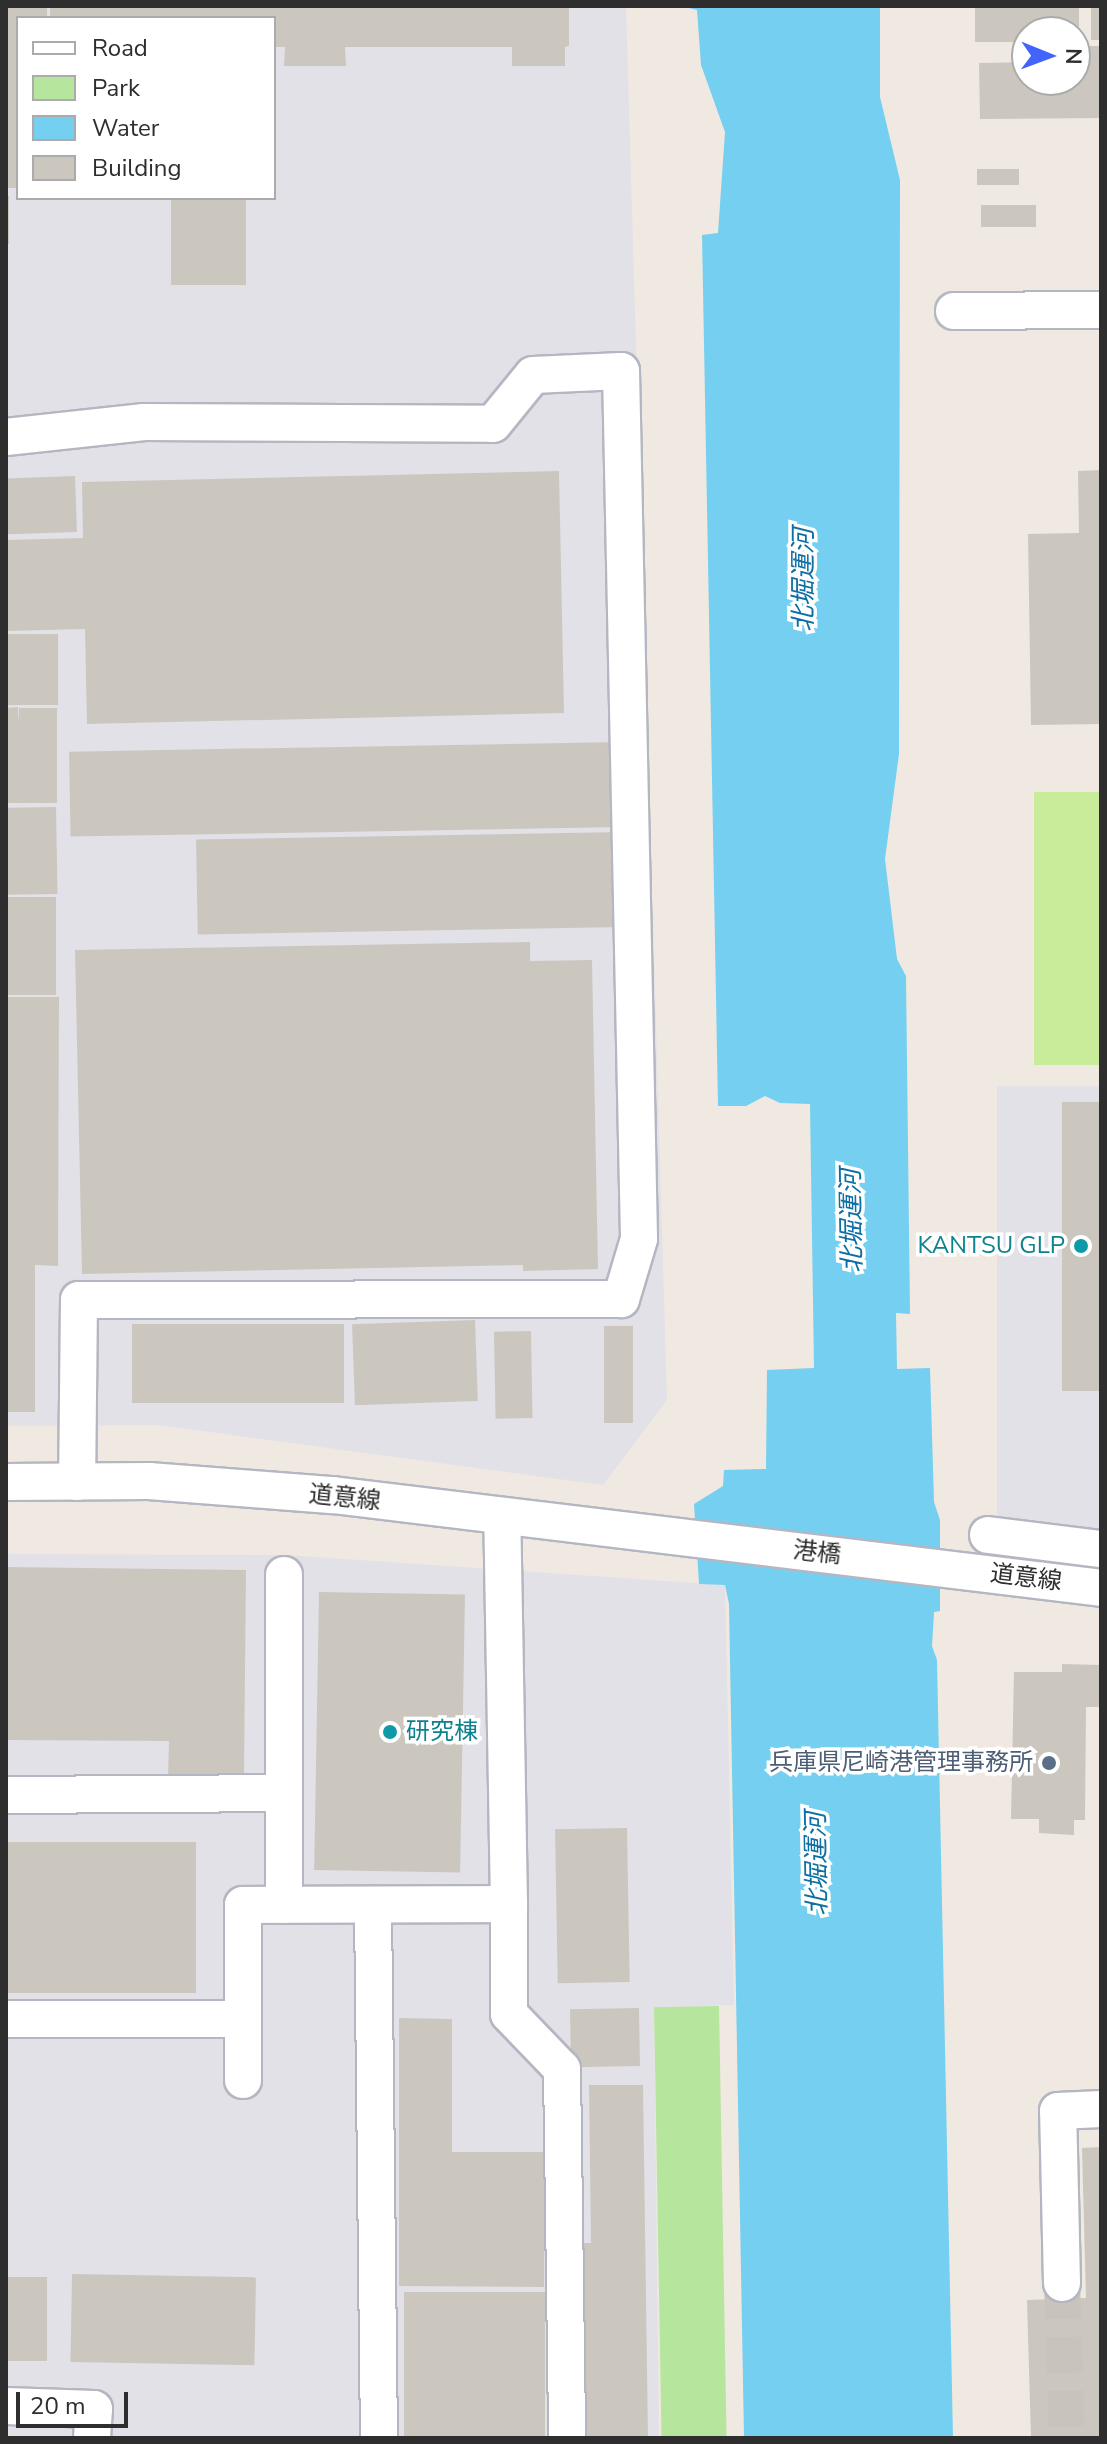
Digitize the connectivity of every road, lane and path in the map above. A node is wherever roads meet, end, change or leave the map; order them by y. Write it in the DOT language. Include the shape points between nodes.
graph roads {
  1 [pos="1101,310"];
  2 [pos="954,311"];
  3 [pos="6,437"];
  4 [pos="6,1482"];
  5 [pos="77,1482"];
  6 [pos="502,1516"];
  7 [pos="988,1535"];
  8 [pos="682,1538"];
  9 [pos="1101,1549"];
  10 [pos="951,1568"];
  11 [pos="284,1575"];
  12 [pos="1101,1588"];
  13 [pos="284,1793"];
  14 [pos="6,1795"];
  15 [pos="509,1904"];
  16 [pos="284,1905"];
  17 [pos="373,1905"];
  18 [pos="6,2019"];
  19 [pos="243,2019"];
  20 [pos="243,2080"];
  21 [pos="1101,2109"];
  22 [pos="1062,2283"];
  23 [pos="6,2406"];
  24 [pos="92,2438"];
  25 [pos="379,2438"];
  26 [pos="567,2438"];
  1 -- 2 [label="street"];
  3 -- 5 [label="street" via="144,422 493,424 533,375 621,371 639,1239 621,1299 79,1300"];
  4 -- 5 [label="street, 道意線"];
  5 -- 6 [label="street, 道意線" via="225,1486"];
  6 -- 8 [label="street, 道意線"];
  6 -- 15 [label="street"];
  7 -- 9 [label="street"];
  8 -- 10 [label="street, 港橋"];
  10 -- 12 [label="street, 道意線"];
  11 -- 13 [label="street"];
  13 -- 14 [label="street"];
  13 -- 16 [label="street"];
  15 -- 17 [label="street"];
  15 -- 26 [label="street" via="509,2014 562,2069"];
  16 -- 17 [label="street"];
  16 -- 19 [label="street" via="243,1905"];
  17 -- 25 [label="street"];
  18 -- 19 [label="street"];
  19 -- 20 [label="street"];
  21 -- 22 [label="street" via="1058,2111"];
  23 -- 24 [label="street" via="94,2409"];
}
